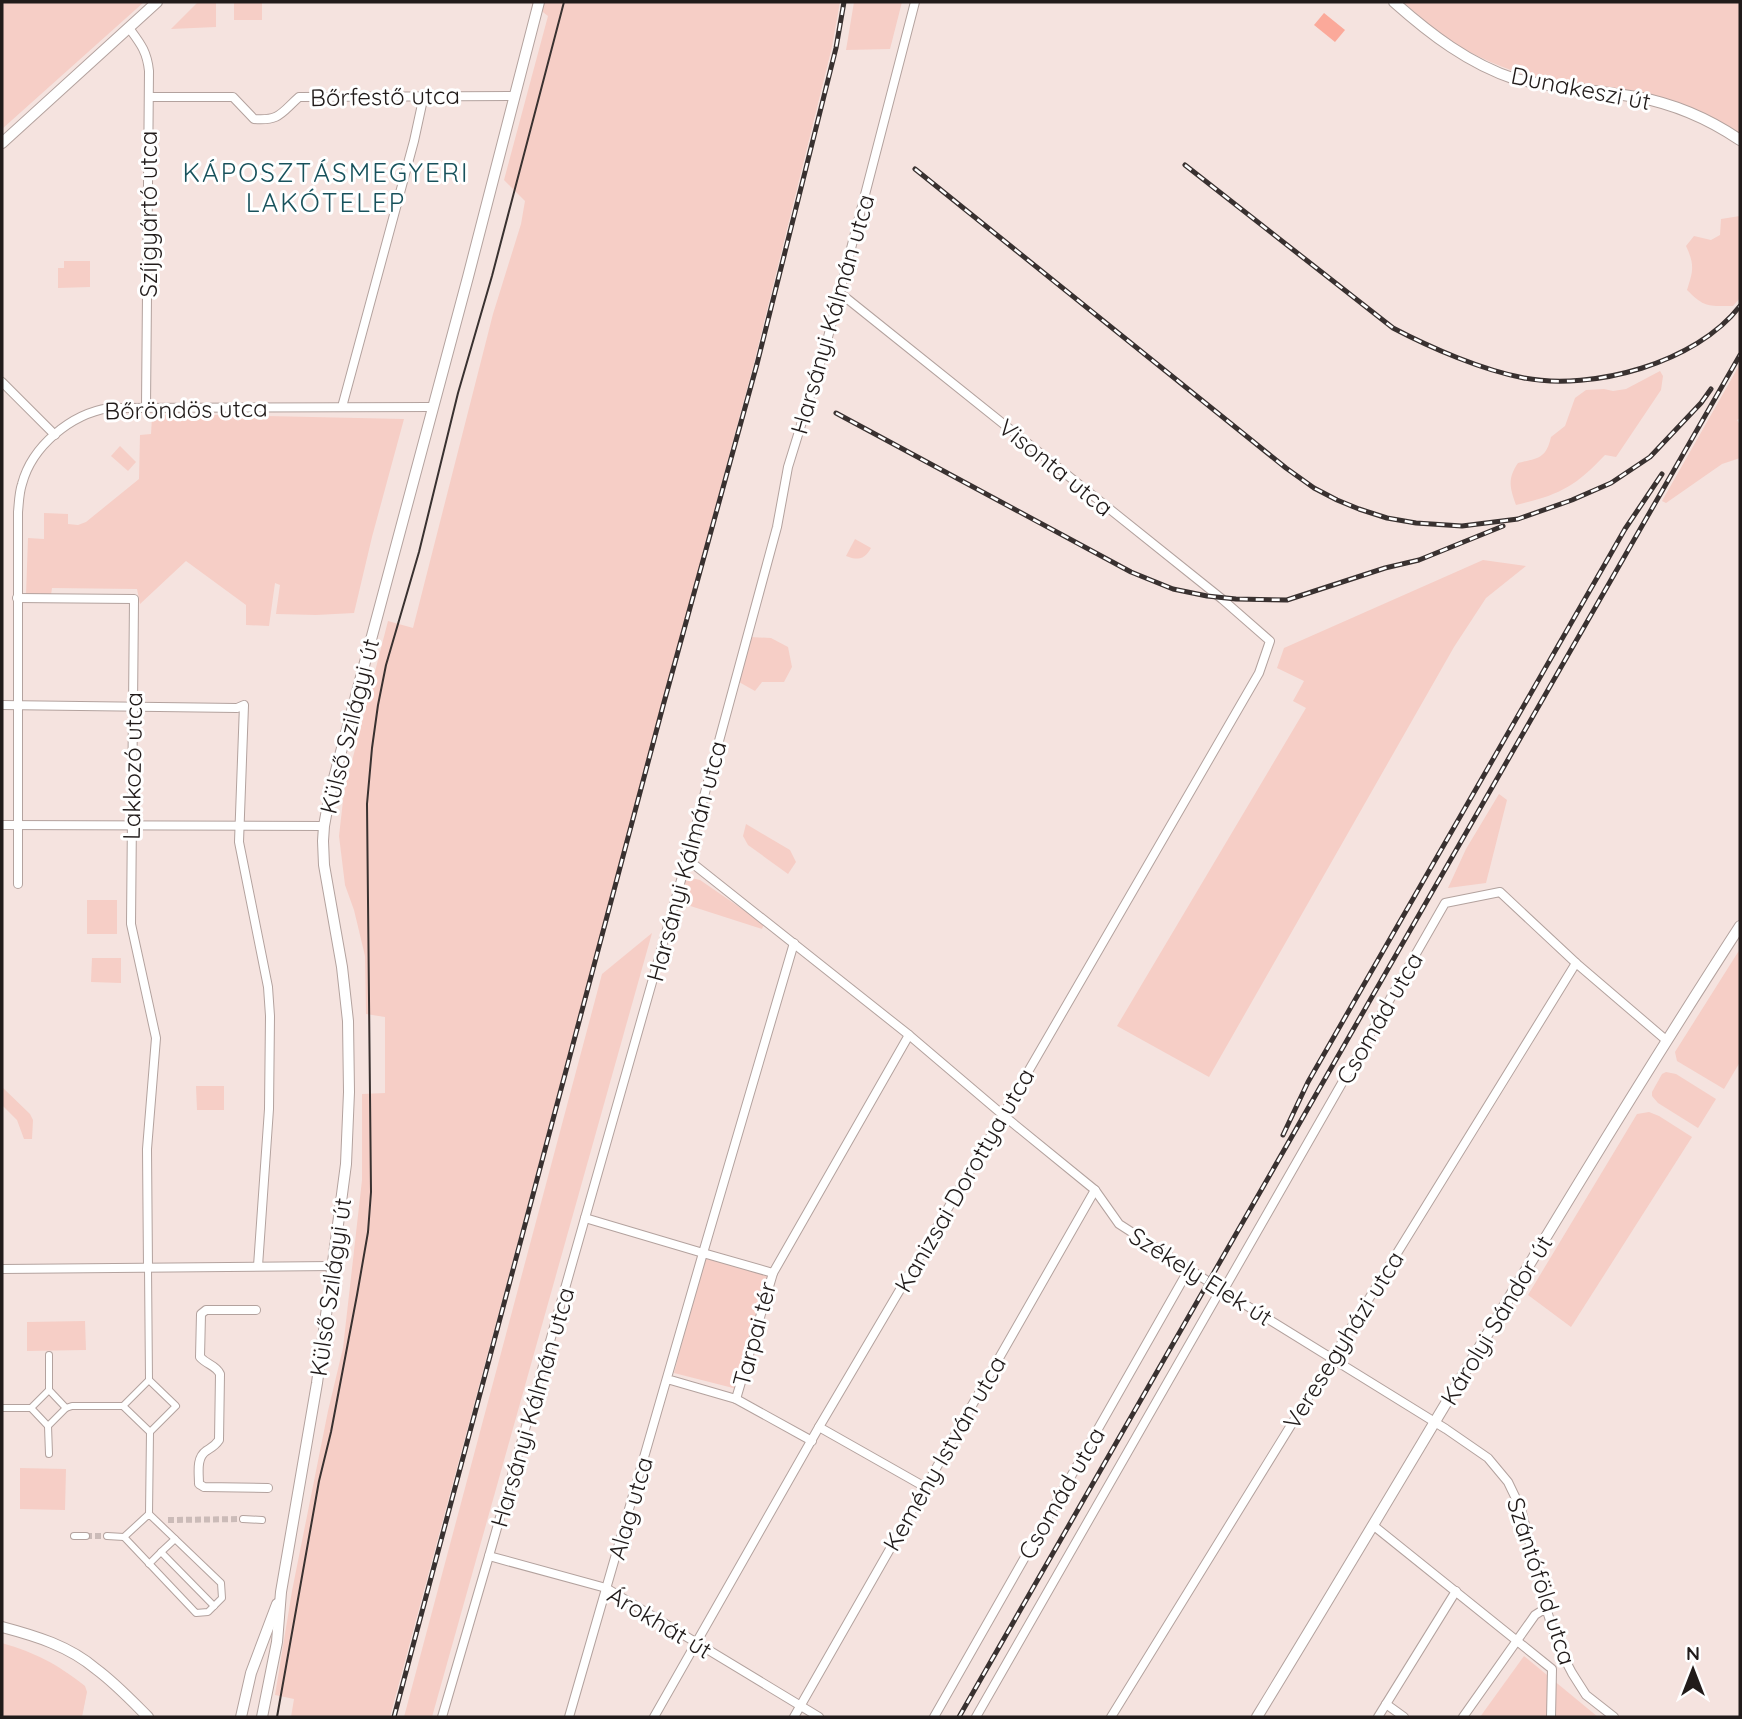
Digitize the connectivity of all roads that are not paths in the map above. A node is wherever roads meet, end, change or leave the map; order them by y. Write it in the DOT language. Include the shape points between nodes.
graph roads {
  1 [pos="157,2"];
  2 [pos="539,2"];
  3 [pos="915,2"];
  4 [pos="1394,2"];
  5 [pos="129,28"];
  6 [pos="424,96"];
  7 [pos="514,96"];
  8 [pos="149,97"];
  9 [pos="1740,140"];
  10 [pos="2,143"];
  11 [pos="840,293"];
  12 [pos="2,382"];
  13 [pos="146,407"];
  14 [pos="342,407"];
  15 [pos="432,407"];
  16 [pos="55,435"];
  17 [pos="17,598"];
  18 [pos="1270,641"];
  19 [pos="2,705"];
  20 [pos="17,706"];
  21 [pos="134,708"];
  22 [pos="2,825"];
  23 [pos="17,825"];
  24 [pos="132,825"];
  25 [pos="240,825"];
  26 [pos="324,826"];
  27 [pos="687,859"];
  28 [pos="18,884"];
  29 [pos="1740,926"];
  30 [pos="794,943"];
  31 [pos="1576,963"];
  32 [pos="909,1035"];
  33 [pos="1666,1040"];
  34 [pos="1003,1115"];
  35 [pos="1095,1190"];
  36 [pos="585,1218"];
  37 [pos="704,1253"];
  38 [pos="258,1266"];
  39 [pos="333,1266"];
  40 [pos="148,1268"];
  41 [pos="2,1269"];
  42 [pos="1189,1269"];
  43 [pos="774,1273"];
  44 [pos="1222,1290"];
  45 [pos="256,1310"];
  46 [pos="48,1355"];
  47 [pos="1332,1357"];
  48 [pos="667,1379"];
  49 [pos="149,1380"];
  50 [pos="49,1391"];
  51 [pos="736,1399"];
  52 [pos="123,1406"];
  53 [pos="2,1408"];
  54 [pos="31,1408"];
  55 [pos="66,1408"];
  56 [pos="1435,1422"];
  57 [pos="48,1426"];
  58 [pos="819,1427"];
  59 [pos="150,1432"];
  60 [pos="811,1441"];
  61 [pos="49,1454"];
  62 [pos="925,1487"];
  63 [pos="268,1488"];
  64 [pos="149,1514"];
  65 [pos="155,1520"];
  66 [pos="168,1520"];
  67 [pos="243,1520"];
  68 [pos="262,1520"];
  69 [pos="1374,1526"];
  70 [pos="74,1536"];
  71 [pos="86,1536"];
  72 [pos="107,1536"];
  73 [pos="124,1536"];
  74 [pos="175,1538"];
  75 [pos="162,1552"];
  76 [pos="489,1556"];
  77 [pos="149,1564"];
  78 [pos="606,1588"];
  79 [pos="1456,1591"];
  80 [pos="281,1592"];
  81 [pos="214,1606"];
  82 [pos="1546,1608"];
  83 [pos="2,1628"];
  84 [pos="1517,1639"];
  85 [pos="696,1643"];
  86 [pos="1386,1704"];
  87 [pos="800,1706"];
  88 [pos="148,1717"];
  89 [pos="242,1717"];
  90 [pos="262,1717"];
  91 [pos="442,1717"];
  92 [pos="569,1717"];
  93 [pos="654,1717"];
  94 [pos="794,1717"];
  95 [pos="819,1717"];
  96 [pos="934,1717"];
  97 [pos="976,1717"];
  98 [pos="1111,1717"];
  99 [pos="1257,1717"];
  100 [pos="1378,1717"];
  101 [pos="1404,1717"];
  102 [pos="1463,1717"];
  103 [pos="1551,1717"];
  104 [pos="1614,1717"];
  1 -- 5 [label="street"];
  2 -- 7 [label="street, Külső Szilágyi út"];
  3 -- 11 [label="street, Harsányi Kálmán utca"];
  4 -- 9 [label="street, Dunakeszi út" via="1476,63 1517,79 1676,107"];
  5 -- 8 [label="street, Szíjgyártó utca" via="148,58"];
  5 -- 10 [label="street"];
  6 -- 7 [label="street, Bőrfestő utca"];
  6 -- 8 [label="street, Bőrfestő utca" via="299,97 275,119 264,120 254,119 233,97"];
  6 -- 14 [label="street"];
  7 -- 15 [label="street, Külső Szilágyi út"];
  8 -- 13 [label="street, Szíjgyártó utca"];
  11 -- 18 [label="street, Visonta utca"];
  11 -- 27 [label="street, Harsányi Kálmán utca" via="788,467 777,527"];
  12 -- 16 [label="street"];
  13 -- 14 [label="street, Bőröndös utca"];
  13 -- 16 [label="street, Bőröndös utca" via="97,410 73,420"];
  14 -- 15 [label="street, Bőröndös utca"];
  15 -- 26 [label="street, Külső Szilágyi út"];
  16 -- 17 [label="street, Bőröndös utca" via="22,482"];
  17 -- 20 [label="street, Bőröndös utca"];
  17 -- 21 [label="street, Lakkozó utca" via="134,599"];
  18 -- 34 [label="street, Kanizsai Dorottya utca" via="1259,673"];
  19 -- 20 [label="street"];
  20 -- 21 [label="street"];
  20 -- 23 [label="street, Bőröndös utca"];
  21 -- 24 [label="street, Lakkozó utca"];
  21 -- 25 [label="street" via="244,705"];
  22 -- 23 [label="street"];
  23 -- 24 [label="street"];
  23 -- 28 [label="street, Bőröndös utca"];
  24 -- 25 [label="street"];
  24 -- 40 [label="street, Lakkozó utca" via="131,923 156,1038 147,1149"];
  25 -- 26 [label="street"];
  25 -- 38 [label="street" via="239,842 270,1016"];
  26 -- 39 [label="street, Külső Szilágyi út" via="324,865 346,996 349,1080 346,1164"];
  27 -- 30 [label="street, Székely Elek út"];
  27 -- 36 [label="street, Harsányi Kálmán utca"];
  29 -- 33 [label="street, Károlyi Sándor út"];
  30 -- 32 [label="street, Székely Elek út"];
  30 -- 37 [label="street"];
  31 -- 33 [label="street"];
  31 -- 44 [label="street, Csomád utca" via="1500,892 1445,903"];
  31 -- 47 [label="street, Veresegyházi utca"];
  32 -- 34 [label="street, Székely Elek út"];
  32 -- 43 [label="street"];
  33 -- 56 [label="street, Károlyi Sándor út"];
  34 -- 35 [label="street, Székely Elek út"];
  34 -- 58 [label="street, Kanizsai Dorottya utca"];
  35 -- 42 [label="street, Székely Elek út" via="1119,1224"];
  35 -- 62 [label="street, Kemény István utca"];
  36 -- 37 [label="street, Tarpai tér"];
  36 -- 76 [label="street, Harsányi Kálmán utca"];
  37 -- 43 [label="street, Tarpai tér"];
  37 -- 48 [label="street"];
  38 -- 39 [label="street"];
  38 -- 40 [label="street"];
  39 -- 80 [label="street, Külső Szilágyi út"];
  40 -- 41 [label="street"];
  40 -- 49 [label="street"];
  42 -- 44 [label="street, Székely Elek út"];
  42 -- 96 [label="street, Csomád utca"];
  43 -- 51 [label="street, Tarpai tér"];
  44 -- 47 [label="street, Székely Elek út"];
  44 -- 97 [label="street, Csomád utca"];
  45 -- 63 [label="street" via="206,1310 201,1314 201,1357 220,1374 219,1440 199,1458 199,1484"];
  46 -- 50 [label="street"];
  47 -- 56 [label="street, Székely Elek út"];
  47 -- 98 [label="street, Veresegyházi utca"];
  48 -- 51 [label="street, Tarpai tér"];
  48 -- 78 [label="street, Alag utca"];
  49 -- 52 [label="street"];
  49 -- 59 [label="street" via="176,1406"];
  50 -- 54 [label="street"];
  50 -- 55 [label="street"];
  51 -- 60 [label="street"];
  52 -- 55 [label="street"];
  52 -- 59 [label="street"];
  53 -- 54 [label="street"];
  54 -- 57 [label="street"];
  55 -- 57 [label="street"];
  56 -- 69 [label="street, Károlyi Sándor út"];
  56 -- 82 [label="street, Szántóföld utca" via="1488,1458 1508,1482 1521,1509"];
  57 -- 61 [label="street"];
  58 -- 60 [label="street, Kanizsai Dorottya utca"];
  58 -- 62 [label="street"];
  59 -- 64 [label="street"];
  60 -- 85 [label="street, Kanizsai Dorottya utca"];
  62 -- 87 [label="street, Kemény István utca"];
  64 -- 65 [label="street"];
  64 -- 73 [label="street"];
  65 -- 66 [label="street"];
  65 -- 74 [label="street"];
  67 -- 68 [label="street"];
  69 -- 79 [label="street, Szántóföld utca"];
  69 -- 99 [label="street, Károlyi Sándor út"];
  70 -- 71 [label="street"];
  72 -- 73 [label="street"];
  73 -- 77 [label="street"];
  74 -- 75 [label="street"];
  74 -- 81 [label="street" via="221,1583 222,1598"];
  75 -- 77 [label="street"];
  75 -- 81 [label="street"];
  76 -- 78 [label="street, Árokhát út"];
  76 -- 91 [label="street, Harsányi Kálmán utca"];
  77 -- 81 [label="street" via="196,1613"];
  78 -- 85 [label="street, Árokhát út"];
  78 -- 92 [label="street, Alag utca"];
  79 -- 84 [label="street, Szántóföld utca"];
  79 -- 86 [label="street"];
  80 -- 89 [label="street, Külső Szilágyi út" via="251,1673"];
  80 -- 90 [label="street, Külső Szilágyi út"];
  82 -- 84 [label="street"];
  82 -- 104 [label="street, Szántóföld utca" via="1572,1673 1586,1695"];
  83 -- 88 [label="street" via="43,1639 74,1654 96,1668"];
  84 -- 102 [label="street"];
  84 -- 103 [label="street, Szántóföld utca" via="1552,1669"];
  85 -- 87 [label="street, Árokhát út"];
  85 -- 93 [label="street, Kanizsai Dorottya utca"];
  86 -- 100 [label="street"];
  86 -- 101 [label="street"];
  87 -- 94 [label="street, Kemény István utca"];
  87 -- 95 [label="street, Árokhát út"];
}
